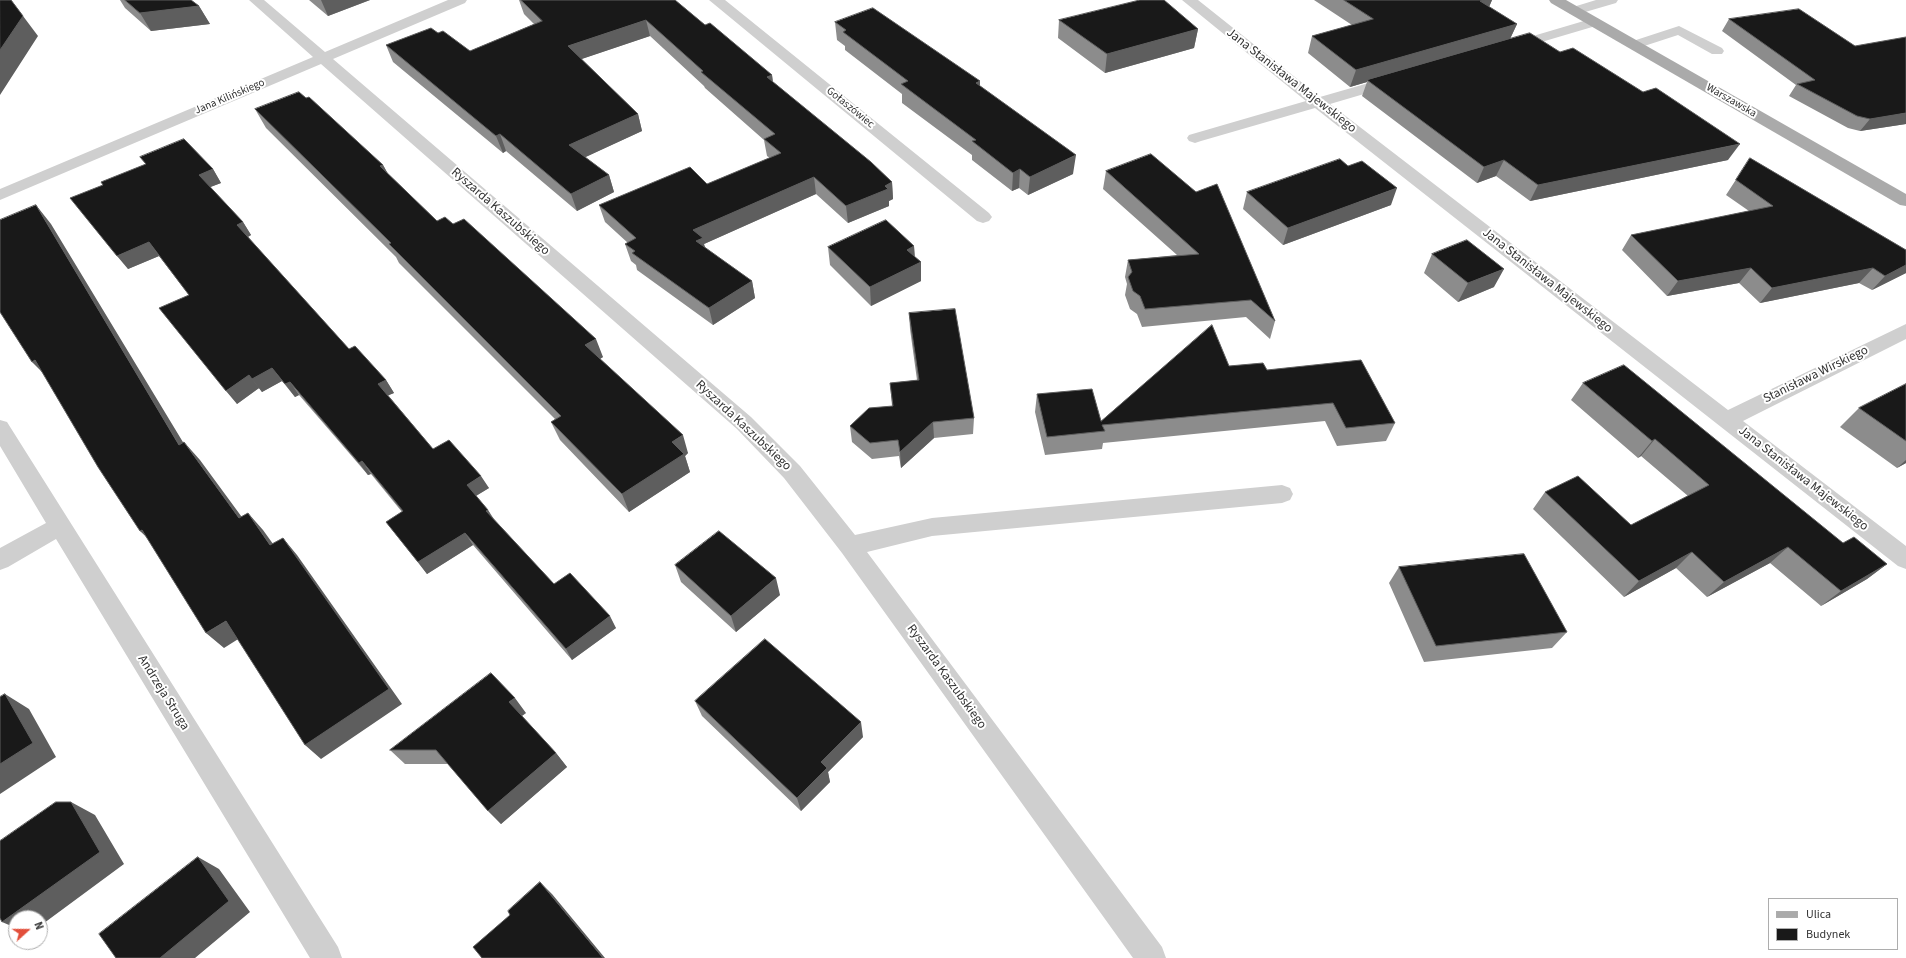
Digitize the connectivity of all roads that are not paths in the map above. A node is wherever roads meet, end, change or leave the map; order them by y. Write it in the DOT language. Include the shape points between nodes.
graph roads {
  1 [pos="256,0"];
  2 [pos="460,0"];
  3 [pos="716,0"];
  4 [pos="1189,0"];
  5 [pos="1556,0"];
  6 [pos="1611,0"];
  7 [pos="1575,11"];
  8 [pos="1594,22"];
  9 [pos="1635,45"];
  10 [pos="1499,50"];
  11 [pos="1717,52"];
  12 [pos="322,58"];
  13 [pos="1408,76"];
  14 [pos="1318,103"];
  15 [pos="1195,138"];
  16 [pos="0,195"];
  17 [pos="1906,201"];
  18 [pos="983,217"];
  19 [pos="1906,331"];
  20 [pos="1726,420"];
  21 [pos="0,428"];
  22 [pos="1282,494"];
  23 [pos="60,526"];
  24 [pos="850,546"];
  25 [pos="1906,559"];
  26 [pos="0,560"];
  27 [pos="327,958"];
  28 [pos="1151,958"];
  1 -- 12 [label="street, Ryszarda Kaszubskiego"];
  2 -- 12 [label="street, Jana Kilińskiego"];
  3 -- 18 [label="street, Gołaszówiec"];
  4 -- 14 [label="street, Jana Stanisława Majewskiego"];
  5 -- 7 [label="main road, Warszawska"];
  6 -- 7 [label="street"];
  7 -- 8 [label="main road, Warszawska"];
  8 -- 9 [label="main road, Warszawska"];
  8 -- 10 [label="street"];
  9 -- 11 [label="street" via="1679,30"];
  9 -- 17 [label="main road, Warszawska"];
  12 -- 16 [label="street, Jana Kilińskiego"];
  12 -- 24 [label="street, Ryszarda Kaszubskiego" via="744,423 792,472"];
  13 -- 14 [label="street"];
  14 -- 15 [label="street"];
  14 -- 20 [label="street, Jana Stanisława Majewskiego"];
  19 -- 20 [label="street, Stanisława Wirskiego"];
  20 -- 25 [label="street, Jana Stanisława Majewskiego"];
  21 -- 23 [label="street, Andrzeja Struga"];
  22 -- 24 [label="street" via="932,527"];
  23 -- 26 [label="street"];
  23 -- 27 [label="street, Andrzeja Struga"];
  24 -- 28 [label="street, Ryszarda Kaszubskiego"];
}
